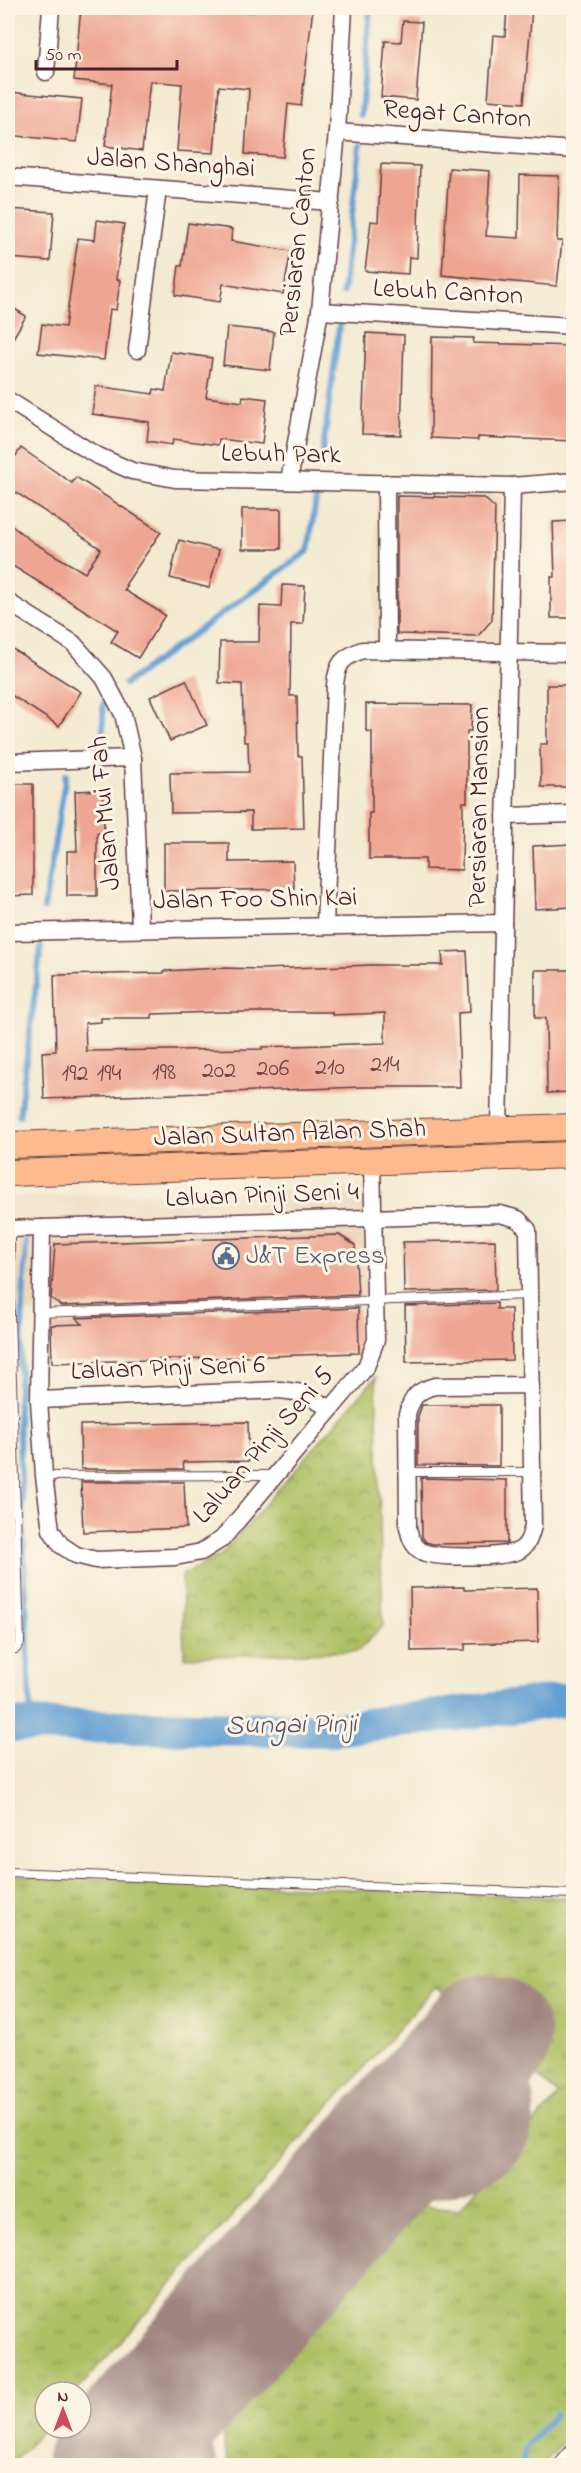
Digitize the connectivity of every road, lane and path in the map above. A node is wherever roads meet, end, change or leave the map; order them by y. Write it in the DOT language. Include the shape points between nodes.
graph roads {
  1 [pos="51,8"];
  2 [pos="344,8"];
  3 [pos="46,72"];
  4 [pos="337,132"];
  5 [pos="573,150"];
  6 [pos="8,177"];
  7 [pos="158,189"];
  8 [pos="330,202"];
  9 [pos="320,311"];
  10 [pos="573,326"];
  11 [pos="136,350"];
  12 [pos="8,400"];
  13 [pos="289,481"];
  14 [pos="573,481"];
  15 [pos="386,483"];
  16 [pos="512,486"];
  17 [pos="8,602"];
  18 [pos="387,650"];
  19 [pos="509,651"];
  20 [pos="573,653"];
  21 [pos="133,758"];
  22 [pos="8,762"];
  23 [pos="573,814"];
  24 [pos="505,816"];
  25 [pos="503,922"];
  26 [pos="325,924"];
  27 [pos="140,928"];
  28 [pos="8,932"];
  29 [pos="573,1127"];
  30 [pos="499,1129"];
  31 [pos="118,1142"];
  32 [pos="8,1145"];
  33 [pos="573,1155"];
  34 [pos="372,1162"];
  35 [pos="8,1173"];
  36 [pos="373,1218"];
  37 [pos="42,1228"];
  38 [pos="9,1229"];
  39 [pos="531,1295"];
  40 [pos="375,1302"];
  41 [pos="39,1312"];
  42 [pos="9,1317"];
  43 [pos="531,1385"];
  44 [pos="39,1400"];
  45 [pos="331,1409"];
  46 [pos="407,1472"];
  47 [pos="532,1472"];
  48 [pos="276,1475"];
  49 [pos="44,1476"];
  50 [pos="8,1649"];
  51 [pos="8,1872"];
  52 [pos="573,1894"];
  53 [pos="573,2445"];
  54 [pos="556,2466"];
  1 -- 3 [label="street"];
  2 -- 4 [label="street, Persiaran Canton"];
  4 -- 5 [label="street, Regat Canton"];
  4 -- 8 [label="street, Persiaran Canton"];
  6 -- 7 [label="street, Jalan Shanghai"];
  7 -- 8 [label="street, Jalan Shanghai"];
  7 -- 11 [label="street"];
  8 -- 9 [label="street, Persiaran Canton"];
  9 -- 10 [label="street, Lebuh Canton"];
  9 -- 13 [label="street, Persiaran Canton"];
  12 -- 13 [label="street, Lebuh Park" via="94,454 132,471 175,479"];
  13 -- 15 [label="street, Lebuh Park"];
  14 -- 16 [label="street, Lebuh Park"];
  15 -- 16 [label="street, Lebuh Park"];
  15 -- 18 [label="street"];
  16 -- 19 [label="street, Persiaran Mansion"];
  17 -- 21 [label="street, Jalan Mui Fah" via="73,643 104,678 123,714"];
  18 -- 19 [label="street"];
  18 -- 26 [label="street" via="362,650 346,657 336,669"];
  19 -- 20 [label="street"];
  19 -- 24 [label="street, Persiaran Mansion"];
  21 -- 22 [label="street"];
  21 -- 27 [label="street, Jalan Mui Fah"];
  23 -- 24 [label="street"];
  24 -- 25 [label="street, Persiaran Mansion"];
  25 -- 26 [label="street, Jalan Foo Shin Kai"];
  25 -- 30 [label="street, Persiaran Mansion"];
  26 -- 27 [label="street, Jalan Foo Shin Kai"];
  27 -- 28 [label="street, Jalan Foo Shin Kai"];
  29 -- 30 [label="main road, Jalan Sultan Azlan Shah"];
  30 -- 31 [label="main road, Jalan Sultan Azlan Shah"];
  31 -- 32 [label="main road, Jalan Sultan Azlan Shah"];
  31 -- 34 [label="main road" via="263,1152 348,1149 362,1152"];
  33 -- 34 [label="main road, Jalan Sultan Azlan Shah"];
  34 -- 35 [label="main road, Jalan Sultan Azlan Shah"];
  34 -- 36 [label="street, Laluan Pinji Seni 5"];
  36 -- 37 [label="street, Laluan Pinji Seni 4"];
  36 -- 39 [label="street, Laluan Pinji Seni 4" via="500,1215 518,1219 528,1230"];
  36 -- 40 [label="street, Laluan Pinji Seni 5"];
  37 -- 38 [label="street, Laluan Pinji Seni 4"];
  37 -- 41 [label="street, Laluan Pinji Seni 5"];
  38 -- 42 [label="lane"];
  39 -- 40 [label="lane"];
  39 -- 43 [label="street"];
  40 -- 41 [label="lane"];
  40 -- 45 [label="street, Laluan Pinji Seni 5" via="376,1340 366,1367"];
  41 -- 44 [label="street, Laluan Pinji Seni 5"];
  42 -- 50 [label="lane" via="20,1643 16,1649"];
  43 -- 46 [label="street" via="435,1386 421,1390 411,1400 407,1414"];
  43 -- 47 [label="street"];
  44 -- 45 [label="street, Laluan Pinji Seni 6" via="280,1390 303,1393"];
  44 -- 49 [label="street, Laluan Pinji Seni 5"];
  45 -- 48 [label="street, Laluan Pinji Seni 5"];
  46 -- 47 [label="lane"];
  46 -- 47 [label="street" via="411,1542 422,1552 436,1555 519,1551 529,1540 533,1526"];
  48 -- 49 [label="lane"];
  48 -- 49 [label="street, Laluan Pinji Seni 5" via="222,1539 201,1552 175,1557 96,1560 76,1555 61,1545 51,1530"];
  51 -- 52 [label="lane"];
  53 -- 54 [label="lane"];
}
